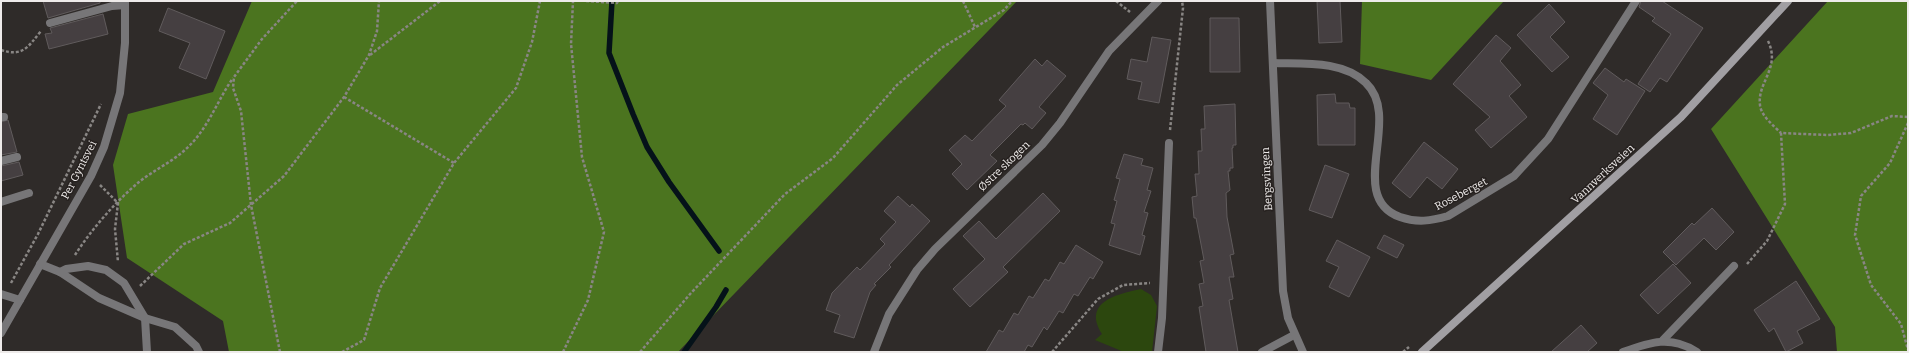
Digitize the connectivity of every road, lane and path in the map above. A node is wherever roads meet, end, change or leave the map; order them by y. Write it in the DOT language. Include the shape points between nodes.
graph roads {
  1 [pos="296,1"];
  2 [pos="379,1"];
  3 [pos="440,1"];
  4 [pos="540,1"];
  5 [pos="574,1"];
  6 [pos="586,1"];
  7 [pos="964,1"];
  8 [pos="1012,1"];
  9 [pos="1158,1"];
  10 [pos="1182,1"];
  11 [pos="1270,1"];
  12 [pos="1636,1"];
  13 [pos="1788,1"];
  14 [pos="618,2"];
  15 [pos="125,3"];
  16 [pos="50,23"];
  17 [pos="975,27"];
  18 [pos="1759,33"];
  19 [pos="1,50"];
  20 [pos="369,56"];
  21 [pos="1273,63"];
  22 [pos="234,77"];
  23 [pos="344,97"];
  24 [pos="103,100"];
  25 [pos="1908,117"];
  26 [pos="1908,123"];
  27 [pos="1781,133"];
  28 [pos="1169,143"];
  29 [pos="16,157"];
  30 [pos="1,161"];
  31 [pos="454,163"];
  32 [pos="91,176"];
  33 [pos="29,193"];
  34 [pos="1,202"];
  35 [pos="118,203"];
  36 [pos="251,205"];
  37 [pos="40,264"];
  38 [pos="1734,266"];
  39 [pos="63,270"];
  40 [pos="117,278"];
  41 [pos="1163,282"];
  42 [pos="3,294"];
  43 [pos="131,295"];
  44 [pos="20,300"];
  45 [pos="145,318"];
  46 [pos="1,333"];
  47 [pos="1294,334"];
  48 [pos="1663,340"];
  49 [pos="1908,350"];
  50 [pos="147,352"];
  51 [pos="199,352"];
  52 [pos="280,352"];
  53 [pos="342,352"];
  54 [pos="563,352"];
  55 [pos="640,352"];
  56 [pos="874,352"];
  57 [pos="1052,352"];
  58 [pos="1158,352"];
  59 [pos="1262,352"];
  60 [pos="1303,352"];
  61 [pos="1422,352"];
  62 [pos="1623,352"];
  63 [pos="1697,352"];
  1 -- 22 [label="path" via="262,39"];
  2 -- 20 [label="path" via="377,31"];
  3 -- 20 [label="path"];
  4 -- 31 [label="path" via="532,42 516,88"];
  5 -- 54 [label="path" via="571,44 582,157 604,232 588,300"];
  6 -- 14 [label="path"];
  7 -- 17 [label="path"];
  8 -- 17 [label="path" via="1004,10"];
  9 -- 56 [label="street, Østre skogen" via="1109,51 1042,145 935,249 917,270 889,314"];
  10 -- 28 [label="path"];
  11 -- 21 [label="street, Bergsvingen"];
  12 -- 21 [label="street, Roseberget" via="1548,139 1514,176 1448,216 1436,220 1413,221 1395,215 1381,199 1374,177 1381,116 1379,101 1366,82 1332,67"];
  13 -- 18 [label="main road, Vannverksveien"];
  15 -- 16 [label="street"];
  15 -- 32 [label="street, Per Gyntsvei" via="126,43 120,93 111,126"];
  16 -- 19 [label="path" via="29,46 19,52"];
  17 -- 55 [label="path" via="943,47 897,85 833,158 785,194 691,293"];
  18 -- 27 [label="path" via="1767,40 1772,58 1760,106 1769,121"];
  18 -- 61 [label="main road, Vannverksveien" via="1681,117"];
  20 -- 23 [label="path"];
  21 -- 47 [label="street, Bergsvingen" via="1283,291"];
  22 -- 35 [label="path" via="225,89 209,122 186,149 140,181"];
  22 -- 36 [label="path" via="233,88 241,111"];
  23 -- 31 [label="path"];
  23 -- 36 [label="path" via="284,176"];
  24 -- 42 [label="path" via="41,227"];
  25 -- 27 [label="path" via="1892,116 1851,133"];
  26 -- 49 [label="path" via="1890,163 1860,196 1855,236 1871,285 1901,324"];
  27 -- 38 [label="path" via="1786,204 1767,241 1746,265"];
  28 -- 41 [label="street"];
  29 -- 30 [label="street"];
  31 -- 53 [label="path" via="380,288 364,340"];
  32 -- 35 [label="path"];
  32 -- 37 [label="street, Per Gyntsvei"];
  33 -- 34 [label="street"];
  35 -- 39 [label="path" via="85,239"];
  35 -- 40 [label="path" via="115,229"];
  36 -- 43 [label="path" via="230,224 184,244"];
  36 -- 52 [label="path"];
  37 -- 39 [label="street"];
  37 -- 44 [label="street, Per Gyntsvei"];
  38 -- 48 [label="street"];
  39 -- 40 [label="street" via="88,266 106,270"];
  39 -- 45 [label="street" via="99,298"];
  40 -- 43 [label="street" via="124,283"];
  41 -- 57 [label="path" via="1123,285 1098,299"];
  41 -- 58 [label="street"];
  42 -- 44 [label="street"];
  43 -- 45 [label="street"];
  44 -- 46 [label="street, Per Gyntsvei"];
  45 -- 50 [label="street"];
  45 -- 51 [label="street" via="175,327"];
  47 -- 59 [label="street"];
  47 -- 60 [label="street, Bergsvingen"];
  48 -- 62 [label="street"];
  48 -- 63 [label="street" via="1685,345"];
}
